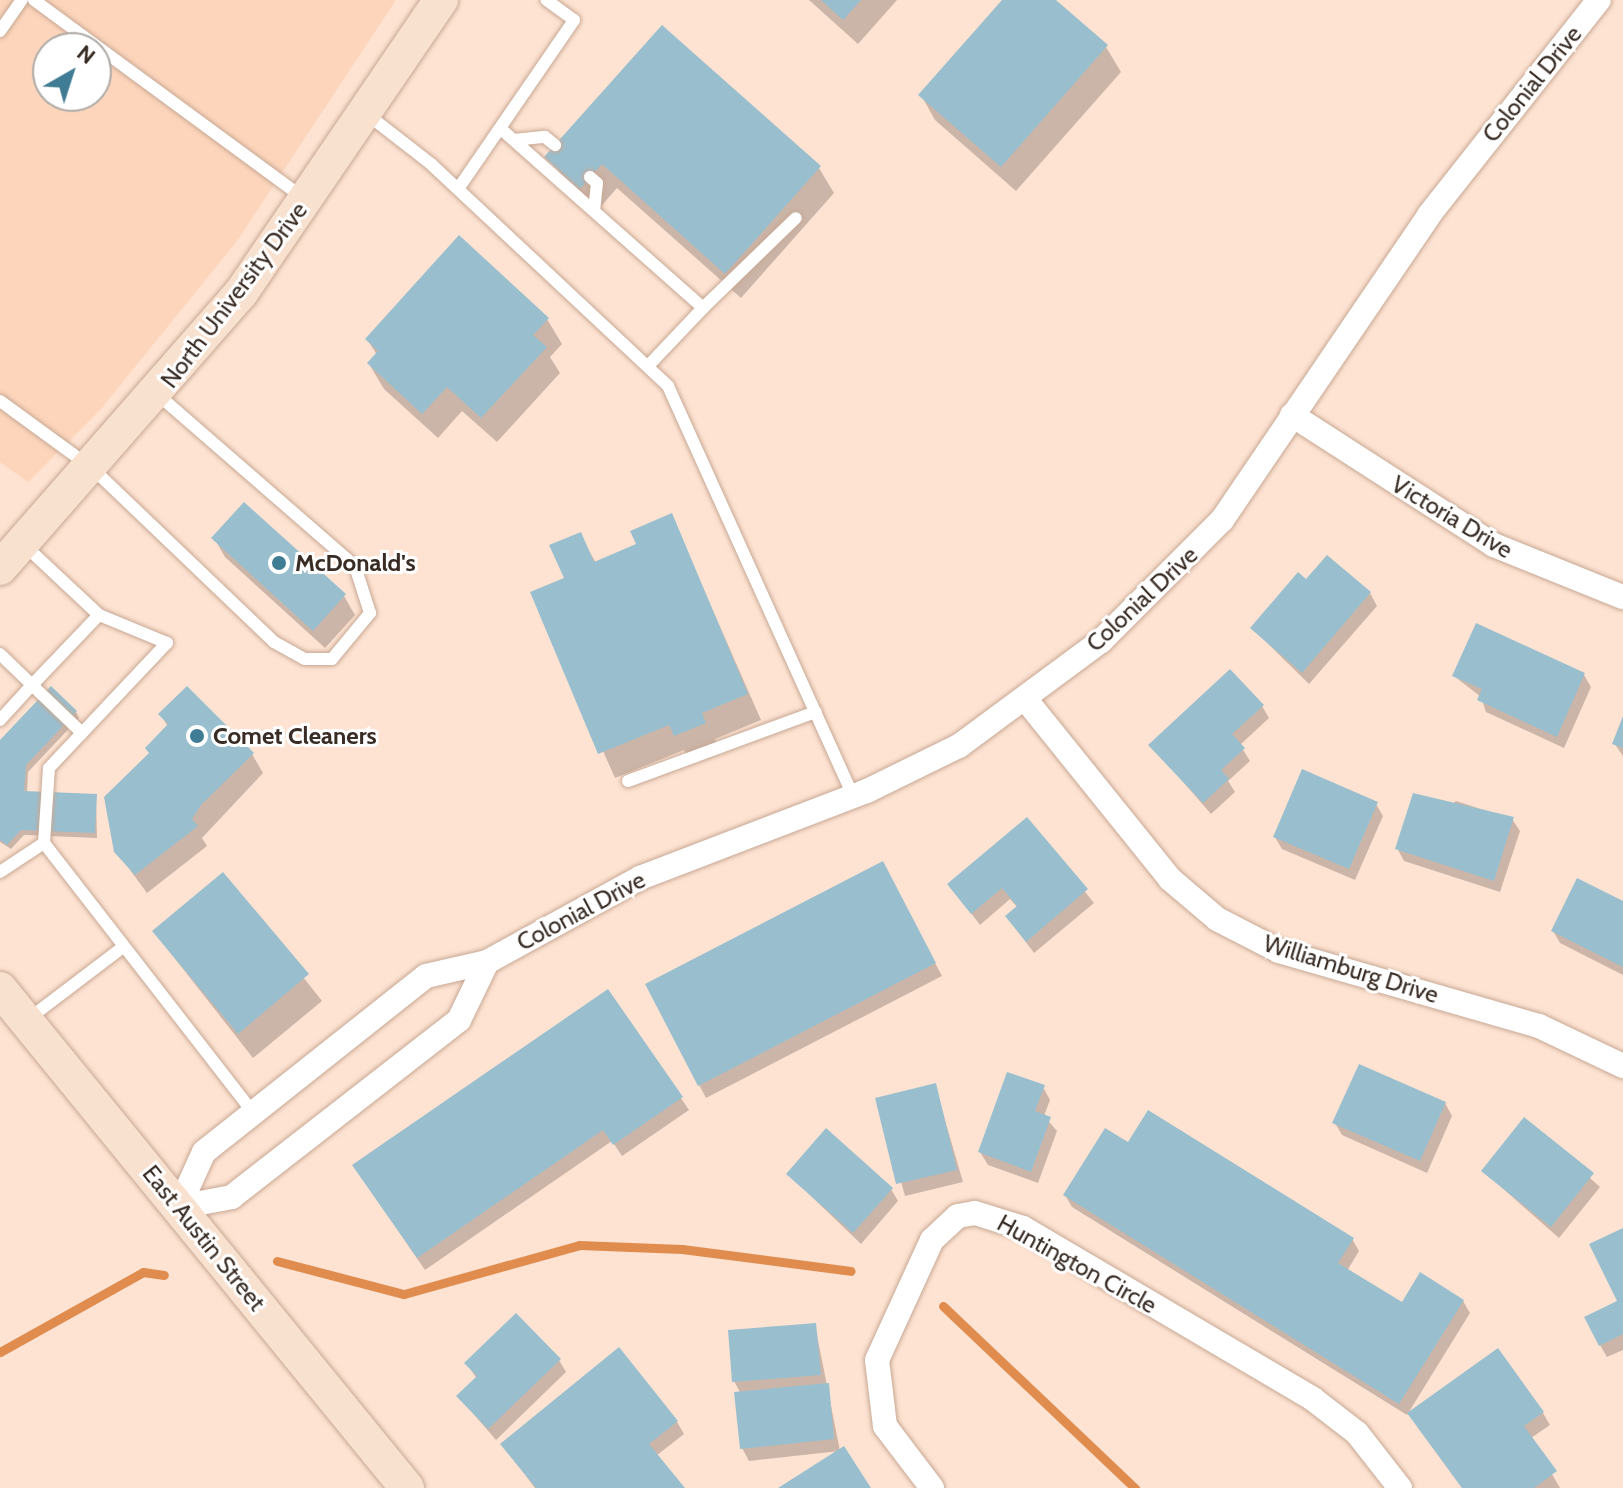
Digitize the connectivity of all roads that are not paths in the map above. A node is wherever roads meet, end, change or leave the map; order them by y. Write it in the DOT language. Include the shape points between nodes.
graph roads {
  1 [pos="22,0"];
  2 [pos="34,0"];
  3 [pos="441,0"];
  4 [pos="546,0"];
  5 [pos="1599,0"];
  6 [pos="0,31"];
  7 [pos="365,113"];
  8 [pos="501,129"];
  9 [pos="514,140"];
  10 [pos="555,145"];
  11 [pos="590,177"];
  12 [pos="458,189"];
  13 [pos="306,200"];
  14 [pos="594,211"];
  15 [pos="796,218"];
  16 [pos="703,308"];
  17 [pos="649,365"];
  18 [pos="158,395"];
  19 [pos="0,401"];
  20 [pos="1292,415"];
  21 [pos="92,468"];
  22 [pos="11,556"];
  23 [pos="1623,597"];
  24 [pos="99,615"];
  25 [pos="0,654"];
  26 [pos="32,685"];
  27 [pos="1027,701"];
  28 [pos="816,712"];
  29 [pos="0,720"];
  30 [pos="82,733"];
  31 [pos="628,781"];
  32 [pos="853,796"];
  33 [pos="44,843"];
  34 [pos="1,870"];
  35 [pos="123,947"];
  36 [pos="487,962"];
  37 [pos="0,989"];
  38 [pos="26,1021"];
  39 [pos="1623,1066"];
  40 [pos="253,1112"];
  41 [pos="179,1207"];
  42 [pos="407,1488"];
  43 [pos="932,1488"];
  44 [pos="1400,1488"];
  1 -- 6 [label="lane"];
  2 -- 13 [label="lane"];
  3 -- 7 [label="main road, North University Drive"];
  4 -- 8 [label="lane" via="574,20"];
  5 -- 20 [label="street, Colonial Drive" via="1429,215"];
  7 -- 12 [label="lane"];
  7 -- 13 [label="main road, North University Drive"];
  8 -- 9 [label="lane"];
  8 -- 12 [label="lane"];
  9 -- 10 [label="lane" via="545,137"];
  9 -- 14 [label="lane"];
  11 -- 14 [label="lane" via="597,183"];
  12 -- 17 [label="lane"];
  13 -- 18 [label="main road, North University Drive"];
  14 -- 16 [label="lane"];
  15 -- 16 [label="lane"];
  16 -- 17 [label="lane"];
  17 -- 28 [label="lane" via="668,386"];
  18 -- 21 [label="main road, North University Drive"];
  18 -- 21 [label="lane" via="355,566 370,613 355,640 332,659 305,659 274,642"];
  19 -- 21 [label="lane"];
  20 -- 23 [label="street, Victoria Drive" via="1494,545"];
  20 -- 27 [label="street, Colonial Drive" via="1192,555"];
  21 -- 22 [label="main road, North University Drive"];
  22 -- 24 [label="lane"];
  24 -- 26 [label="lane"];
  24 -- 30 [label="lane" via="167,643"];
  25 -- 26 [label="lane"];
  26 -- 29 [label="lane"];
  26 -- 30 [label="lane"];
  27 -- 32 [label="street, Colonial Drive" via="959,746"];
  27 -- 39 [label="street, Williamburg Drive" via="1170,879 1217,919 1279,951 1539,1026"];
  28 -- 31 [label="lane"];
  28 -- 32 [label="lane"];
  30 -- 33 [label="lane" via="49,768"];
  32 -- 36 [label="street, Colonial Drive" via="640,878"];
  33 -- 34 [label="lane"];
  33 -- 35 [label="lane"];
  35 -- 38 [label="lane"];
  35 -- 40 [label="lane"];
  36 -- 40 [label="street, Colonial Drive" via="426,976"];
  36 -- 41 [label="street" via="459,1020 232,1197"];
  37 -- 38 [label="main road, East Austin Street"];
  38 -- 41 [label="main road, East Austin Street"];
  40 -- 41 [label="street, Colonial Drive" via="204,1152"];
  41 -- 42 [label="main road, East Austin Street"];
  43 -- 44 [label="street, Huntington Circle" via="885,1426 877,1360 932,1240 958,1216 975,1213 1023,1228 1313,1399 1357,1433"];
}
